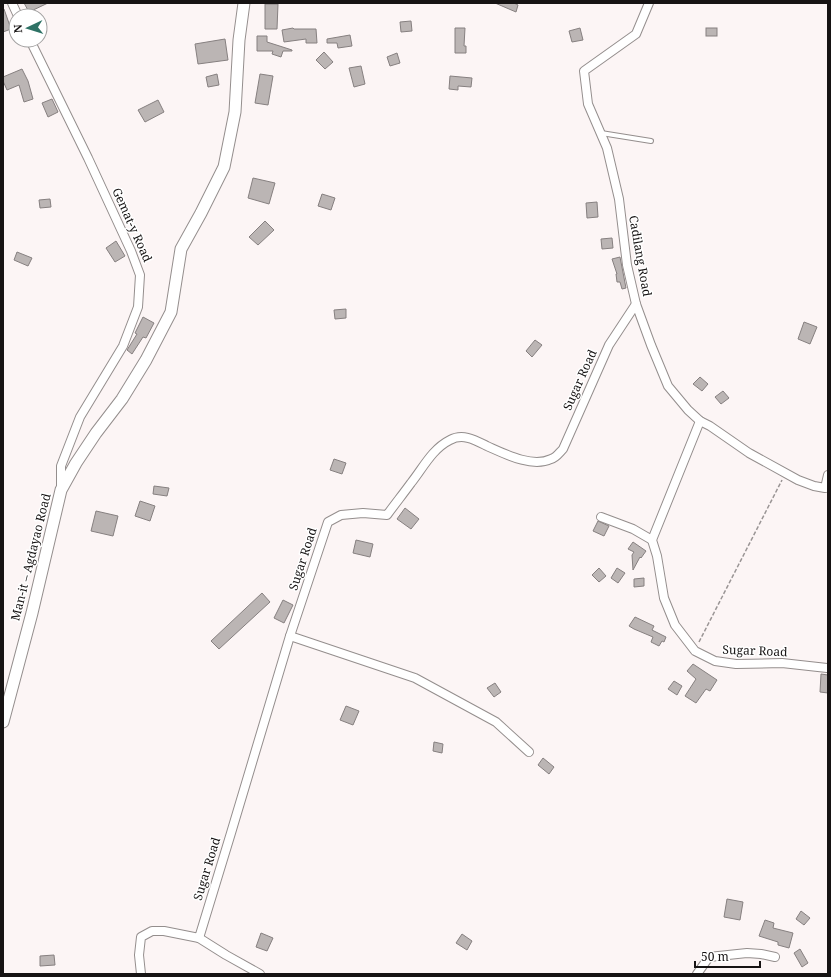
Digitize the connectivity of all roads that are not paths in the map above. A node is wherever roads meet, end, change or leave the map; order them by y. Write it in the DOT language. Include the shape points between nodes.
graph roads {
  1 [pos="244,3"];
  2 [pos="649,3"];
  3 [pos="34,48"];
  4 [pos="601,133"];
  5 [pos="651,141"];
  6 [pos="636,304"];
  7 [pos="700,422"];
  8 [pos="828,475"];
  9 [pos="826,488"];
  10 [pos="61,490"];
  11 [pos="601,517"];
  12 [pos="652,540"];
  13 [pos="290,636"];
  14 [pos="827,668"];
  15 [pos="3,722"];
  16 [pos="529,752"];
  17 [pos="199,938"];
  18 [pos="776,957"];
  19 [pos="141,974"];
  20 [pos="260,974"];
  21 [pos="697,974"];
  1 -- 10 [label="street, Man-it – Agdayao Road" via="235,112 224,167 181,249 171,312 122,399 96,433"];
  2 -- 4 [label="street, Cadilang Road" via="636,34 584,71 588,104"];
  3 -- 10 [label="street, Gemat-y Road" via="95,172 140,275 138,307 123,346 80,417 61,466"];
  4 -- 5 [label="lane"];
  4 -- 6 [label="street, Cadilang Road" via="619,199 627,265"];
  6 -- 7 [label="street, Cadilang Road" via="668,386"];
  6 -- 13 [label="street, Sugar Road" via="609,344 563,449 553,459 542,462 521,460 471,438 459,437 436,449 387,515 341,515 328,522"];
  7 -- 9 [label="street, Cadilang Road" via="798,480"];
  7 -- 12 [label="street"];
  8 -- 9 [label="street, Cadilang Road"];
  10 -- 15 [label="street, Man-it – Agdayao Road"];
  11 -- 12 [label="street" via="633,529"];
  12 -- 14 [label="street, Sugar Road" via="664,598 675,625 695,651 715,661 736,664 782,663"];
  13 -- 16 [label="street" via="415,678 496,722"];
  13 -- 17 [label="street, Sugar Road"];
  17 -- 19 [label="street" via="164,931 152,931 141,937"];
  17 -- 20 [label="street"];
  18 -- 21 [label="street" via="747,953 709,957"];
}
